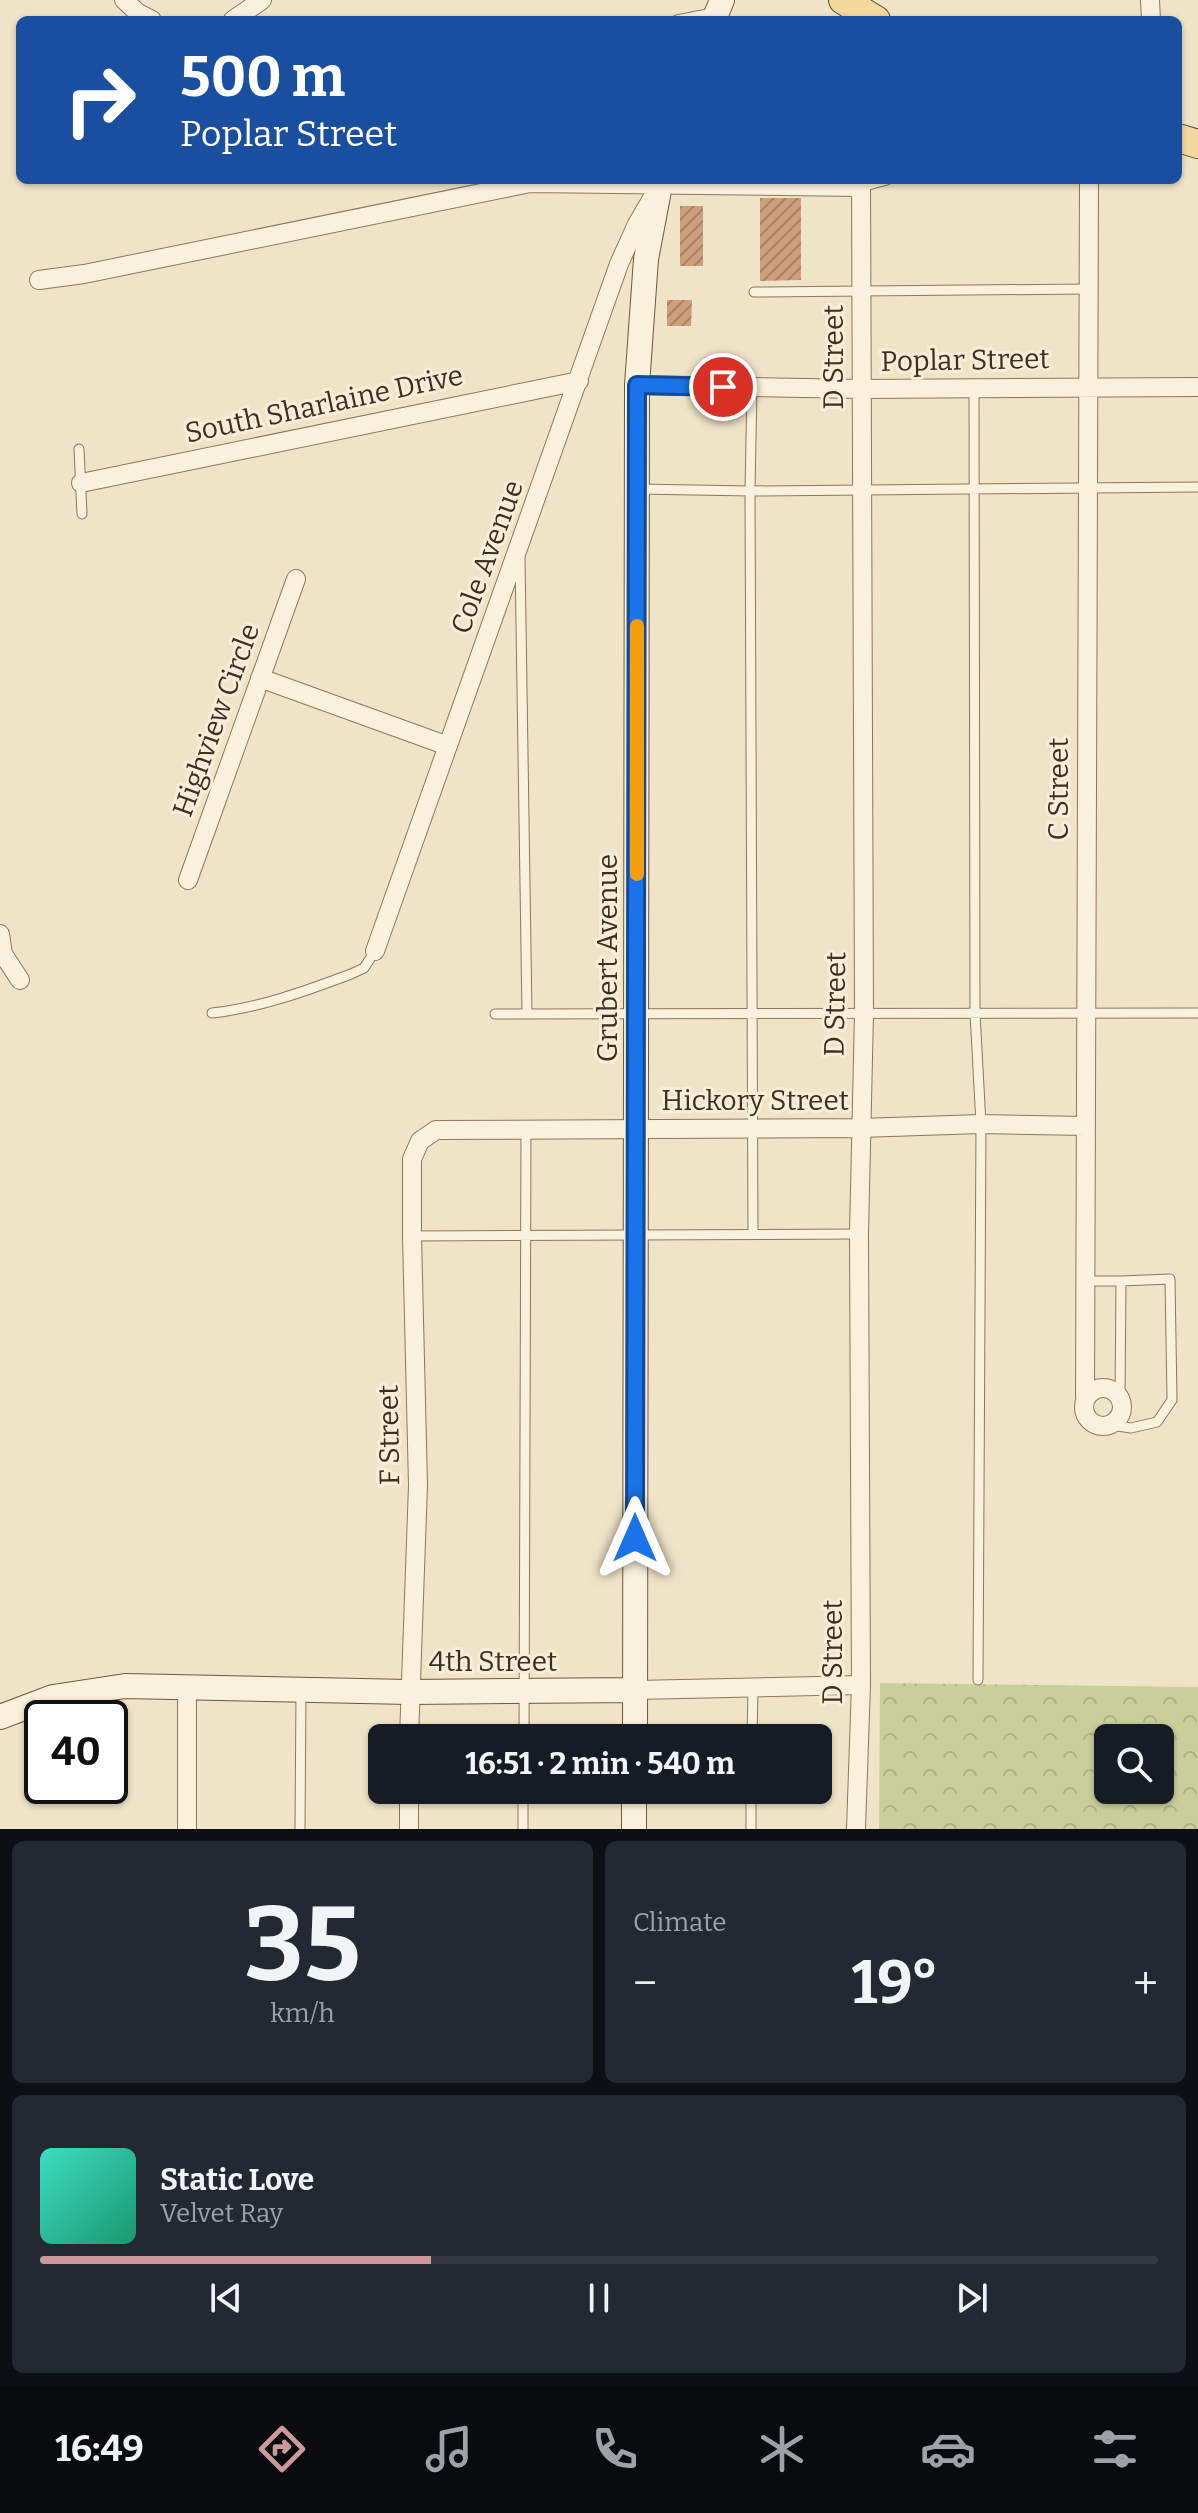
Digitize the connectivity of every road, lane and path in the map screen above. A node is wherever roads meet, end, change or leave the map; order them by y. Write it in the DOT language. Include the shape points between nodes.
graph roads {
  1 [pos="124,0"];
  2 [pos="262,0"];
  3 [pos="843,0"];
  4 [pos="718,11"];
  5 [pos="144,16"];
  6 [pos="239,16"];
  7 [pos="695,16"];
  8 [pos="867,16"];
  9 [pos="526,184"];
  10 [pos="659,184"];
  11 [pos="660,184"];
  12 [pos="861,184"];
  13 [pos="1089,184"];
  14 [pos="39,280"];
  15 [pos="1087,289"];
  16 [pos="861,290"];
  17 [pos="754,292"];
  18 [pos="579,381"];
  19 [pos="637,385"];
  20 [pos="1087,386"];
  21 [pos="752,387"];
  22 [pos="1198,387"];
  23 [pos="974,388"];
  24 [pos="861,389"];
  25 [pos="79,449"];
  26 [pos="81,483"];
  27 [pos="1087,487"];
  28 [pos="1198,487"];
  29 [pos="862,488"];
  30 [pos="976,488"];
  31 [pos="637,489"];
  32 [pos="750,491"];
  33 [pos="82,514"];
  34 [pos="520,548"];
  35 [pos="296,579"];
  36 [pos="260,678"];
  37 [pos="448,746"];
  38 [pos="188,880"];
  39 [pos="0,934"];
  40 [pos="375,951"];
  41 [pos="2,954"];
  42 [pos="20,980"];
  43 [pos="753,1012"];
  44 [pos="1086,1012"];
  45 [pos="212,1013"];
  46 [pos="864,1013"];
  47 [pos="975,1013"];
  48 [pos="1198,1013"];
  49 [pos="495,1014"];
  50 [pos="527,1014"];
  51 [pos="637,1014"];
  52 [pos="981,1124"];
  53 [pos="754,1126"];
  54 [pos="1086,1126"];
  55 [pos="860,1128"];
  56 [pos="526,1129"];
  57 [pos="636,1130"];
  58 [pos="426,1135"];
  59 [pos="753,1233"];
  60 [pos="526,1234"];
  61 [pos="636,1234"];
  62 [pos="859,1234"];
  63 [pos="412,1236"];
  64 [pos="1085,1281"];
  65 [pos="1121,1281"];
  66 [pos="1085,1397"];
  67 [pos="1120,1399"];
  68 [pos="1111,1425"];
  69 [pos="978,1680"];
  70 [pos="861,1685"];
  71 [pos="187,1688"];
  72 [pos="753,1688"];
  73 [pos="301,1690"];
  74 [pos="635,1690"];
  75 [pos="524,1691"];
  76 [pos="409,1692"];
  77 [pos="0,1717"];
  78 [pos="409,1724"];
  79 [pos="524,1724"];
  80 [pos="635,1724"];
  81 [pos="752,1724"];
  82 [pos="409,1804"];
  83 [pos="523,1804"];
  84 [pos="634,1804"];
  85 [pos="751,1804"];
  86 [pos="187,1829"];
  87 [pos="300,1829"];
  88 [pos="409,1829"];
  89 [pos="523,1829"];
  90 [pos="634,1829"];
  91 [pos="751,1829"];
  92 [pos="856,1829"];
  1 -- 5 [label="street"];
  2 -- 6 [label="street"];
  3 -- 8 [label="main road"];
  4 -- 7 [label="lane"];
  9 -- 14 [label="street"];
  10 -- 18 [label="street, Cole Avenue" via="627,243"];
  11 -- 19 [label="street, Grubert Avenue" via="646,259"];
  12 -- 16 [label="street, D Street"];
  13 -- 15 [label="street, C Street"];
  15 -- 16 [label="lane"];
  15 -- 20 [label="street, C Street"];
  16 -- 17 [label="lane"];
  16 -- 24 [label="street, D Street"];
  18 -- 26 [label="street, South Sharlaine Drive"];
  18 -- 34 [label="street, Cole Avenue"];
  19 -- 21 [label="street, Poplar Street"];
  19 -- 31 [label="street, Grubert Avenue"];
  20 -- 22 [label="street, Poplar Street"];
  20 -- 23 [label="street, Poplar Street"];
  20 -- 27 [label="street, C Street"];
  21 -- 24 [label="street, Poplar Street"];
  21 -- 32 [label="lane"];
  23 -- 24 [label="street, Poplar Street"];
  23 -- 30 [label="lane"];
  24 -- 29 [label="street, D Street"];
  25 -- 26 [label="lane"];
  26 -- 33 [label="lane"];
  27 -- 28 [label="lane"];
  27 -- 30 [label="lane"];
  27 -- 44 [label="street, C Street"];
  29 -- 30 [label="lane"];
  29 -- 32 [label="lane"];
  29 -- 46 [label="street, D Street"];
  30 -- 47 [label="lane"];
  31 -- 32 [label="lane"];
  31 -- 51 [label="street, Grubert Avenue"];
  32 -- 43 [label="lane"];
  34 -- 37 [label="street, Cole Avenue"];
  34 -- 50 [label="lane"];
  35 -- 36 [label="street, Highview Circle"];
  36 -- 37 [label="street"];
  36 -- 38 [label="street, Highview Circle"];
  37 -- 40 [label="street, Cole Avenue"];
  39 -- 41 [label="street"];
  40 -- 45 [label="lane" via="364,968 351,974"];
  41 -- 42 [label="street"];
  43 -- 46 [label="lane"];
  43 -- 51 [label="lane"];
  43 -- 53 [label="lane"];
  44 -- 47 [label="lane"];
  44 -- 48 [label="lane"];
  44 -- 54 [label="street, C Street"];
  46 -- 47 [label="lane"];
  46 -- 55 [label="street, D Street"];
  47 -- 52 [label="lane"];
  49 -- 50 [label="lane"];
  50 -- 51 [label="lane"];
  51 -- 57 [label="street, Grubert Avenue"];
  52 -- 54 [label="street, Hickory Street"];
  52 -- 55 [label="street, Hickory Street"];
  52 -- 69 [label="lane"];
  53 -- 55 [label="street, Hickory Street"];
  53 -- 57 [label="street, Hickory Street"];
  53 -- 59 [label="lane"];
  54 -- 64 [label="street, C Street"];
  55 -- 62 [label="street, D Street"];
  56 -- 57 [label="street, Hickory Street"];
  56 -- 58 [label="street, Hickory Street" via="436,1130"];
  56 -- 60 [label="lane"];
  57 -- 61 [label="street, Grubert Avenue"];
  58 -- 63 [label="street, F Street" via="412,1159"];
  59 -- 61 [label="lane"];
  59 -- 62 [label="lane"];
  60 -- 61 [label="lane"];
  60 -- 63 [label="lane"];
  60 -- 75 [label="lane"];
  61 -- 74 [label="street, Grubert Avenue"];
  62 -- 70 [label="street, D Street"];
  63 -- 76 [label="street, F Street" via="418,1485"];
  64 -- 65 [label="lane"];
  64 -- 66 [label="street, C Street"];
  65 -- 67 [label="lane"];
  65 -- 68 [label="lane" via="1170,1279 1172,1400 1157,1422 1131,1428"];
  66 -- 67 [label="street" via="1105,1389"];
  66 -- 68 [label="street" via="1088,1419"];
  67 -- 68 [label="street" via="1123,1411"];
  70 -- 72 [label="street, 4th Street"];
  70 -- 92 [label="street, D Street"];
  71 -- 73 [label="street, 4th Street"];
  71 -- 77 [label="street, 4th Street" via="125,1686 53,1697"];
  71 -- 86 [label="street"];
  72 -- 74 [label="street, 4th Street"];
  72 -- 81 [label="lane"];
  73 -- 76 [label="street, 4th Street"];
  73 -- 87 [label="lane"];
  74 -- 75 [label="street, 4th Street"];
  74 -- 80 [label="street, Grubert Avenue"];
  75 -- 76 [label="street, 4th Street"];
  75 -- 79 [label="lane"];
  76 -- 78 [label="street, F Street"];
  82 -- 88 [label="street"];
  83 -- 89 [label="lane"];
  84 -- 90 [label="street"];
  85 -- 91 [label="lane"];
}
